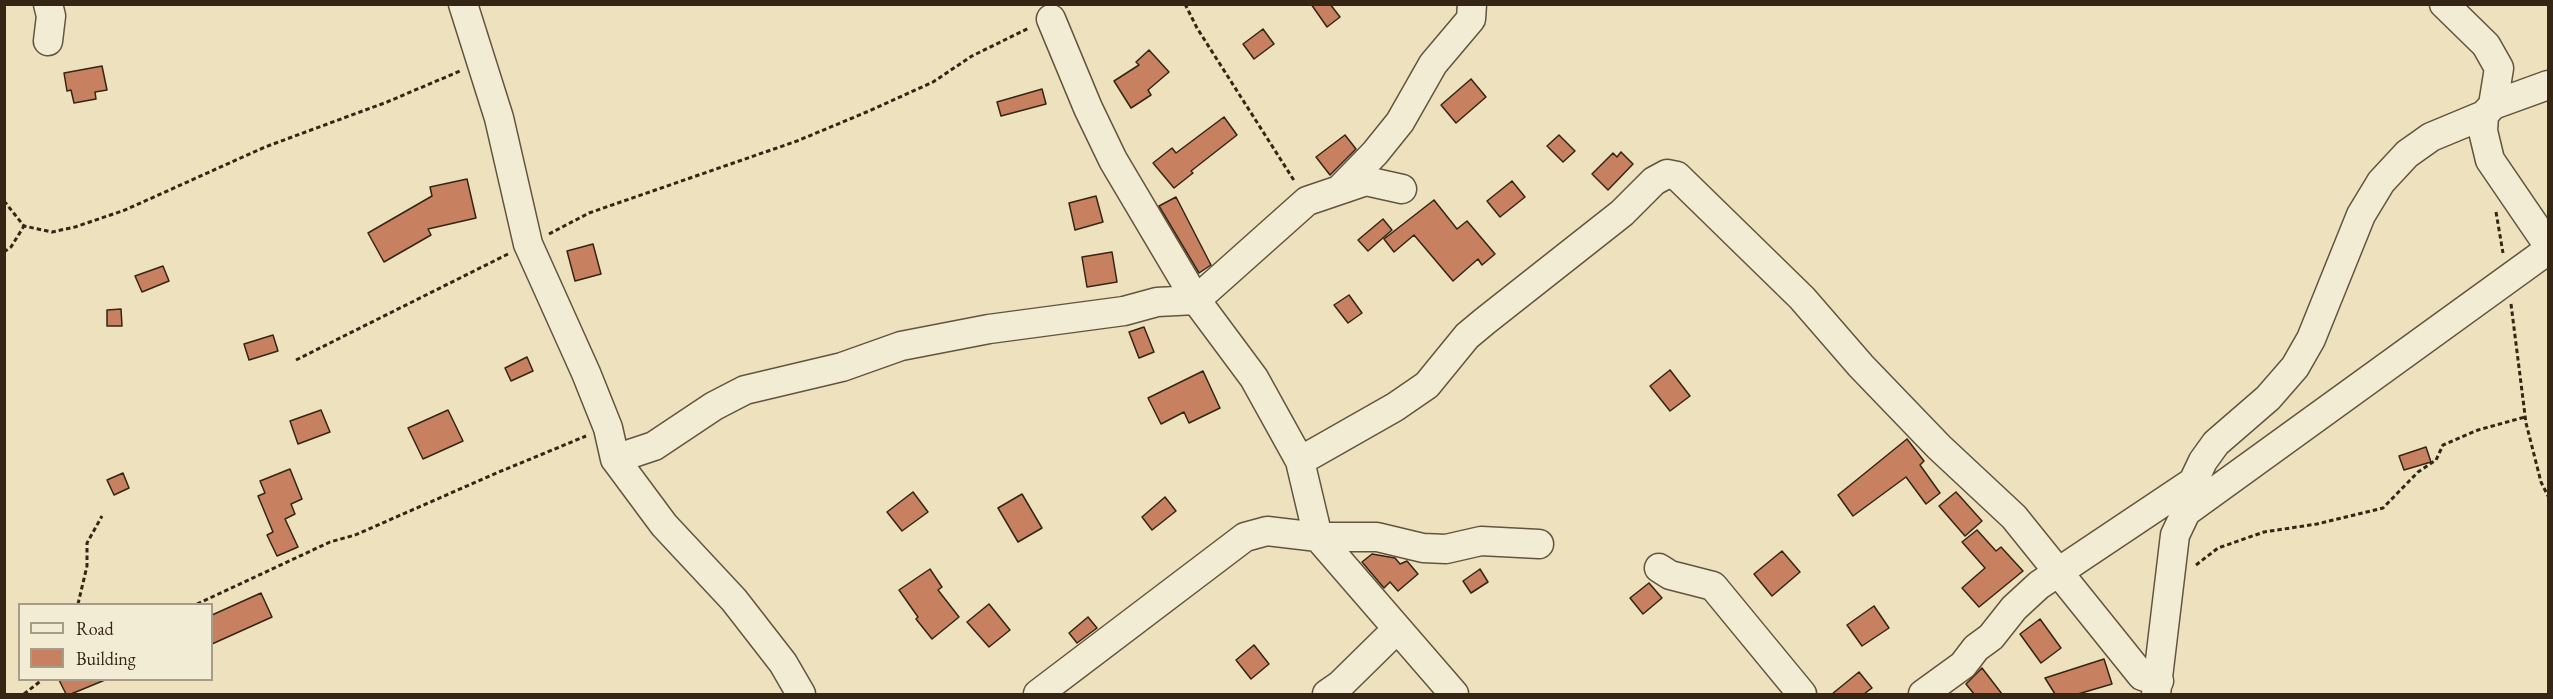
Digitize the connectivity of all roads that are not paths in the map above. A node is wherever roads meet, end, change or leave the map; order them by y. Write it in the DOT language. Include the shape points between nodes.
graph roads {
  1 [pos="463,4"];
  2 [pos="1472,4"];
  3 [pos="2444,4"];
  4 [pos="1052,19"];
  5 [pos="2548,85"];
  6 [pos="2488,110"];
  7 [pos="1402,189"];
  8 [pos="1339,190"];
  9 [pos="2548,245"];
  10 [pos="2548,250"];
  11 [pos="1196,300"];
  12 [pos="615,459"];
  13 [pos="1300,461"];
  14 [pos="2193,482"];
  15 [pos="2186,512"];
  16 [pos="1318,537"];
  17 [pos="1539,544"];
  18 [pos="1659,568"];
  19 [pos="2058,574"];
  20 [pos="1397,629"];
  21 [pos="2157,688"];
  22 [pos="801,694"];
  23 [pos="1038,694"];
  24 [pos="1327,694"];
  25 [pos="1454,694"];
  26 [pos="1802,694"];
  27 [pos="1923,694"];
  1 -- 12 [label="street" via="499,118 528,244 586,373 608,428"];
  2 -- 8 [label="street" via="1471,19 1433,64 1400,122"];
  3 -- 6 [label="street" via="2486,45 2499,68"];
  4 -- 11 [label="street" via="1113,160"];
  5 -- 6 [label="street"];
  6 -- 9 [label="street" via="2483,131 2490,160"];
  6 -- 14 [label="street" via="2431,137 2407,154 2381,182 2361,215 2311,339 2295,367 2268,398 2216,444 2202,461"];
  7 -- 8 [label="street" via="1366,181"];
  8 -- 11 [label="street" via="1307,201"];
  10 -- 15 [label="street"];
  11 -- 12 [label="street" via="1157,302 1124,311 989,329 901,346 842,368 745,390 654,446"];
  11 -- 13 [label="street" via="1254,378"];
  12 -- 22 [label="street" via="664,525 734,600 783,663"];
  13 -- 16 [label="street"];
  13 -- 19 [label="street" via="1426,385 1467,336 1666,174 1677,176 1802,298 1939,447 2014,517"];
  14 -- 15 [label="street"];
  14 -- 19 [label="street"];
  15 -- 21 [label="street" via="2175,535"];
  16 -- 17 [label="street" via="1377,537 1446,549 1481,542"];
  16 -- 20 [label="street"];
  16 -- 23 [label="street" via="1267,531 1245,537"];
  18 -- 26 [label="street" via="1670,575 1713,586"];
  19 -- 21 [label="street" via="2131,665"];
  19 -- 27 [label="street" via="2038,585 2014,608 1964,665"];
  20 -- 24 [label="street"];
  20 -- 25 [label="street"];
}
